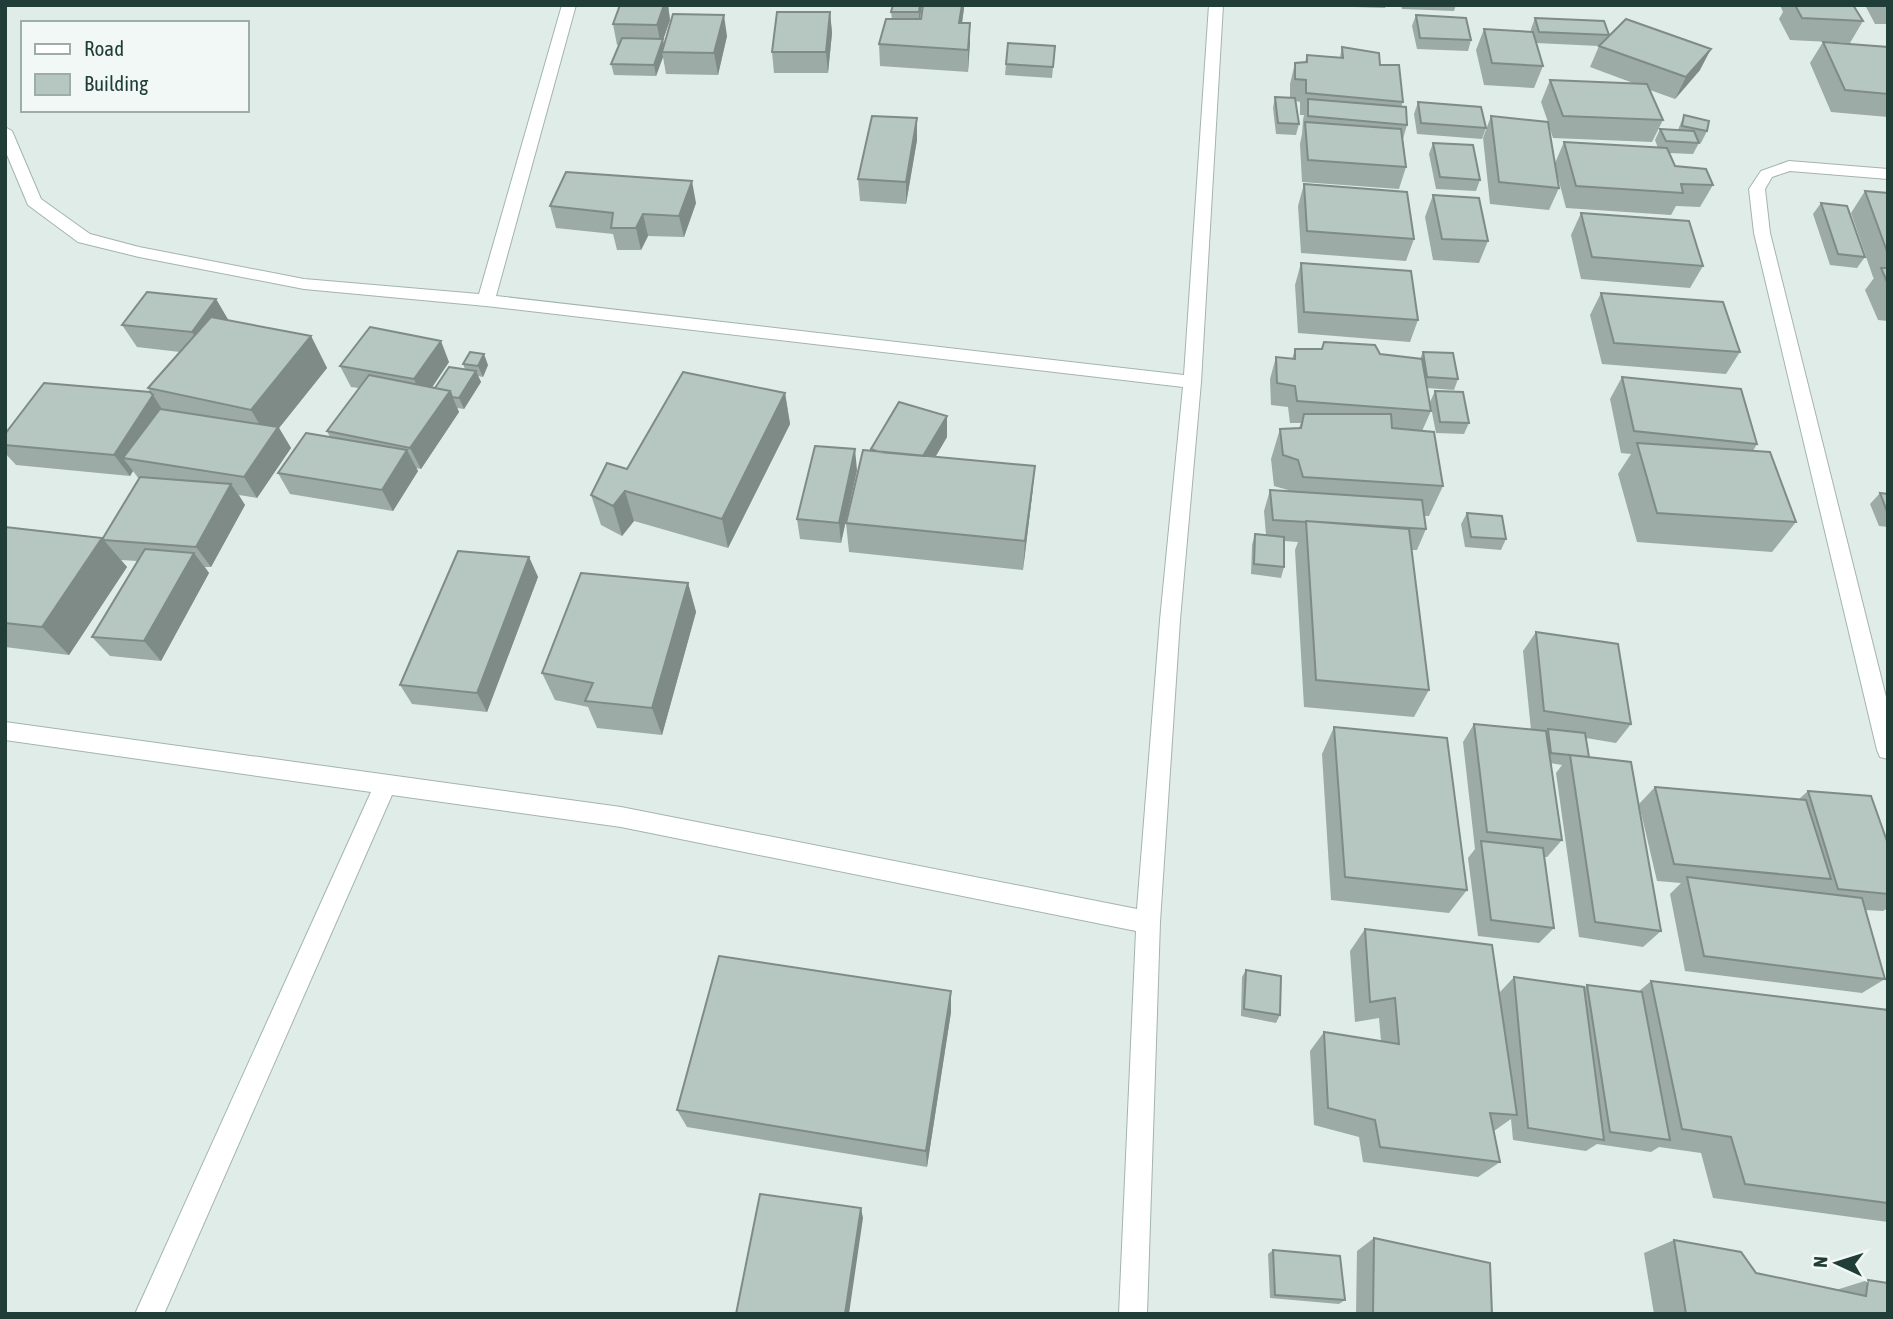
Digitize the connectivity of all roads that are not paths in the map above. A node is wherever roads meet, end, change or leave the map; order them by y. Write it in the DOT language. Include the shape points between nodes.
graph roads {
  1 [pos="569,5"];
  2 [pos="1216,5"];
  3 [pos="5,131"];
  4 [pos="1888,174"];
  5 [pos="486,300"];
  6 [pos="1192,382"];
  7 [pos="5,731"];
  8 [pos="1888,750"];
  9 [pos="386,784"];
  10 [pos="1148,922"];
  11 [pos="149,1314"];
  12 [pos="1133,1314"];
  1 -- 5 [label="street"];
  2 -- 6 [label="street"];
  3 -- 5 [label="street" via="34,202 84,237 304,284"];
  4 -- 8 [label="street" via="1788,166 1766,174 1757,189 1762,233"];
  5 -- 6 [label="street"];
  6 -- 10 [label="street"];
  7 -- 9 [label="street"];
  9 -- 10 [label="street" via="621,817"];
  9 -- 11 [label="street"];
  10 -- 12 [label="street"];
}
